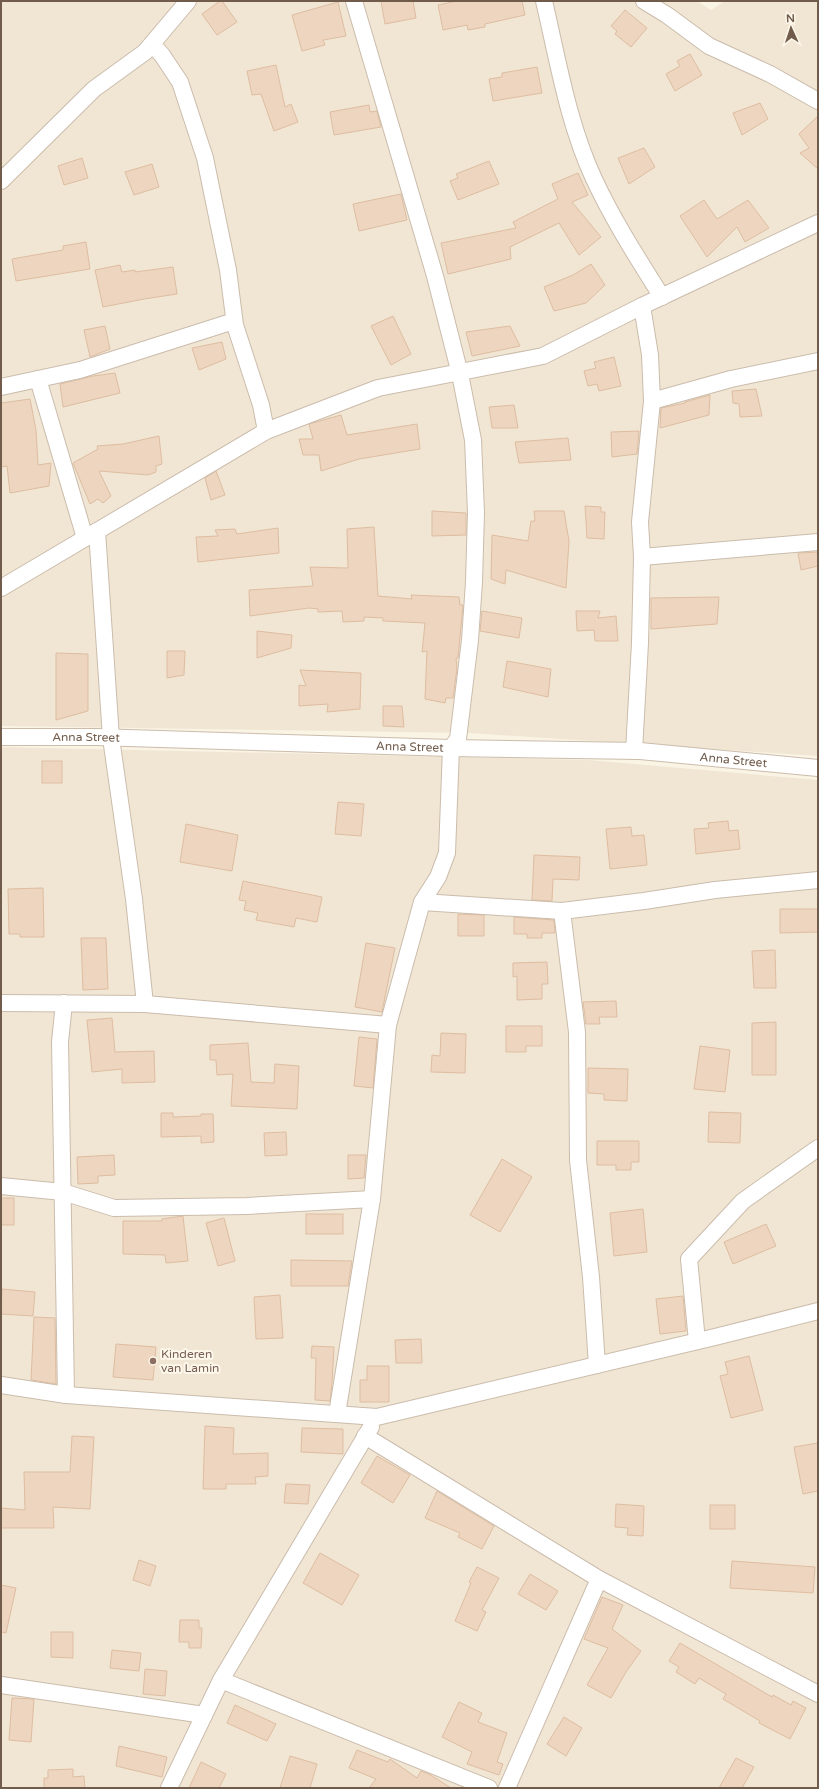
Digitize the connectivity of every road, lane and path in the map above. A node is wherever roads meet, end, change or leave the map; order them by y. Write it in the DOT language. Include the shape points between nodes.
graph roads {
  1 [pos="188,1"];
  2 [pos="354,1"];
  3 [pos="544,1"];
  4 [pos="644,1"];
  5 [pos="152,44"];
  6 [pos="818,101"];
  7 [pos="1,181"];
  8 [pos="818,223"];
  9 [pos="662,297"];
  10 [pos="642,306"];
  11 [pos="234,321"];
  12 [pos="818,362"];
  13 [pos="460,374"];
  14 [pos="38,379"];
  15 [pos="1,387"];
  16 [pos="652,401"];
  17 [pos="266,431"];
  18 [pos="91,535"];
  19 [pos="818,542"];
  20 [pos="642,557"];
  21 [pos="1,588"];
  22 [pos="1,737"];
  23 [pos="110,738"];
  24 [pos="451,748"];
  25 [pos="634,751"];
  26 [pos="818,768"];
  27 [pos="818,880"];
  28 [pos="422,902"];
  29 [pos="562,911"];
  30 [pos="64,1002"];
  31 [pos="1,1003"];
  32 [pos="145,1004"];
  33 [pos="388,1025"];
  34 [pos="818,1148"];
  35 [pos="1,1186"];
  36 [pos="63,1192"];
  37 [pos="372,1199"];
  38 [pos="818,1311"];
  39 [pos="697,1341"];
  40 [pos="597,1365"];
  41 [pos="1,1385"];
  42 [pos="66,1395"];
  43 [pos="337,1414"];
  44 [pos="376,1417"];
  45 [pos="365,1436"];
  46 [pos="599,1579"];
  47 [pos="220,1680"];
  48 [pos="1,1685"];
  49 [pos="818,1694"];
  50 [pos="204,1715"];
  51 [pos="169,1788"];
  52 [pos="489,1788"];
  53 [pos="507,1788"];
  1 -- 5 [label="street"];
  2 -- 13 [label="street" via="419,219"];
  3 -- 9 [label="street" via="574,128 594,179 626,240"];
  4 -- 6 [label="street" via="709,46 770,74"];
  5 -- 7 [label="street" via="145,52 94,89"];
  5 -- 11 [label="street" via="180,82 205,158 228,270"];
  8 -- 9 [label="street"];
  9 -- 10 [label="street"];
  10 -- 13 [label="street" via="544,356"];
  10 -- 16 [label="street" via="650,355"];
  11 -- 14 [label="street" via="80,370"];
  11 -- 17 [label="street" via="261,405"];
  12 -- 16 [label="street" via="732,379"];
  13 -- 17 [label="street" via="378,388"];
  13 -- 24 [label="street" via="473,440 476,512 470,640 458,739"];
  14 -- 15 [label="street"];
  14 -- 18 [label="street"];
  16 -- 20 [label="street" via="640,522"];
  17 -- 18 [label="street"];
  18 -- 21 [label="street"];
  18 -- 23 [label="street"];
  19 -- 20 [label="street"];
  20 -- 25 [label="street"];
  22 -- 23 [label="street, Anna Street"];
  23 -- 24 [label="street, Anna Street"];
  23 -- 32 [label="street" via="134,899"];
  24 -- 25 [label="street, Anna Street"];
  24 -- 28 [label="street" via="447,853 438,877"];
  25 -- 26 [label="street, Anna Street"];
  27 -- 29 [label="street" via="715,890"];
  28 -- 29 [label="street"];
  28 -- 33 [label="street"];
  29 -- 40 [label="street" via="577,1032 578,1160 591,1277"];
  30 -- 31 [label="street"];
  30 -- 32 [label="street"];
  30 -- 36 [label="street" via="60,1042"];
  32 -- 33 [label="street"];
  33 -- 37 [label="street"];
  34 -- 39 [label="street" via="743,1201 689,1259"];
  35 -- 36 [label="street"];
  36 -- 37 [label="street" via="114,1208 247,1206"];
  36 -- 42 [label="street"];
  37 -- 43 [label="street"];
  38 -- 39 [label="street"];
  39 -- 40 [label="street"];
  40 -- 44 [label="street"];
  41 -- 42 [label="street"];
  42 -- 43 [label="street"];
  43 -- 44 [label="street"];
  44 -- 45 [label="street"];
  45 -- 46 [label="street"];
  45 -- 47 [label="street"];
  46 -- 49 [label="street"];
  46 -- 53 [label="street"];
  47 -- 50 [label="street"];
  47 -- 52 [label="street"];
  48 -- 50 [label="street"];
  50 -- 51 [label="street"];
}
